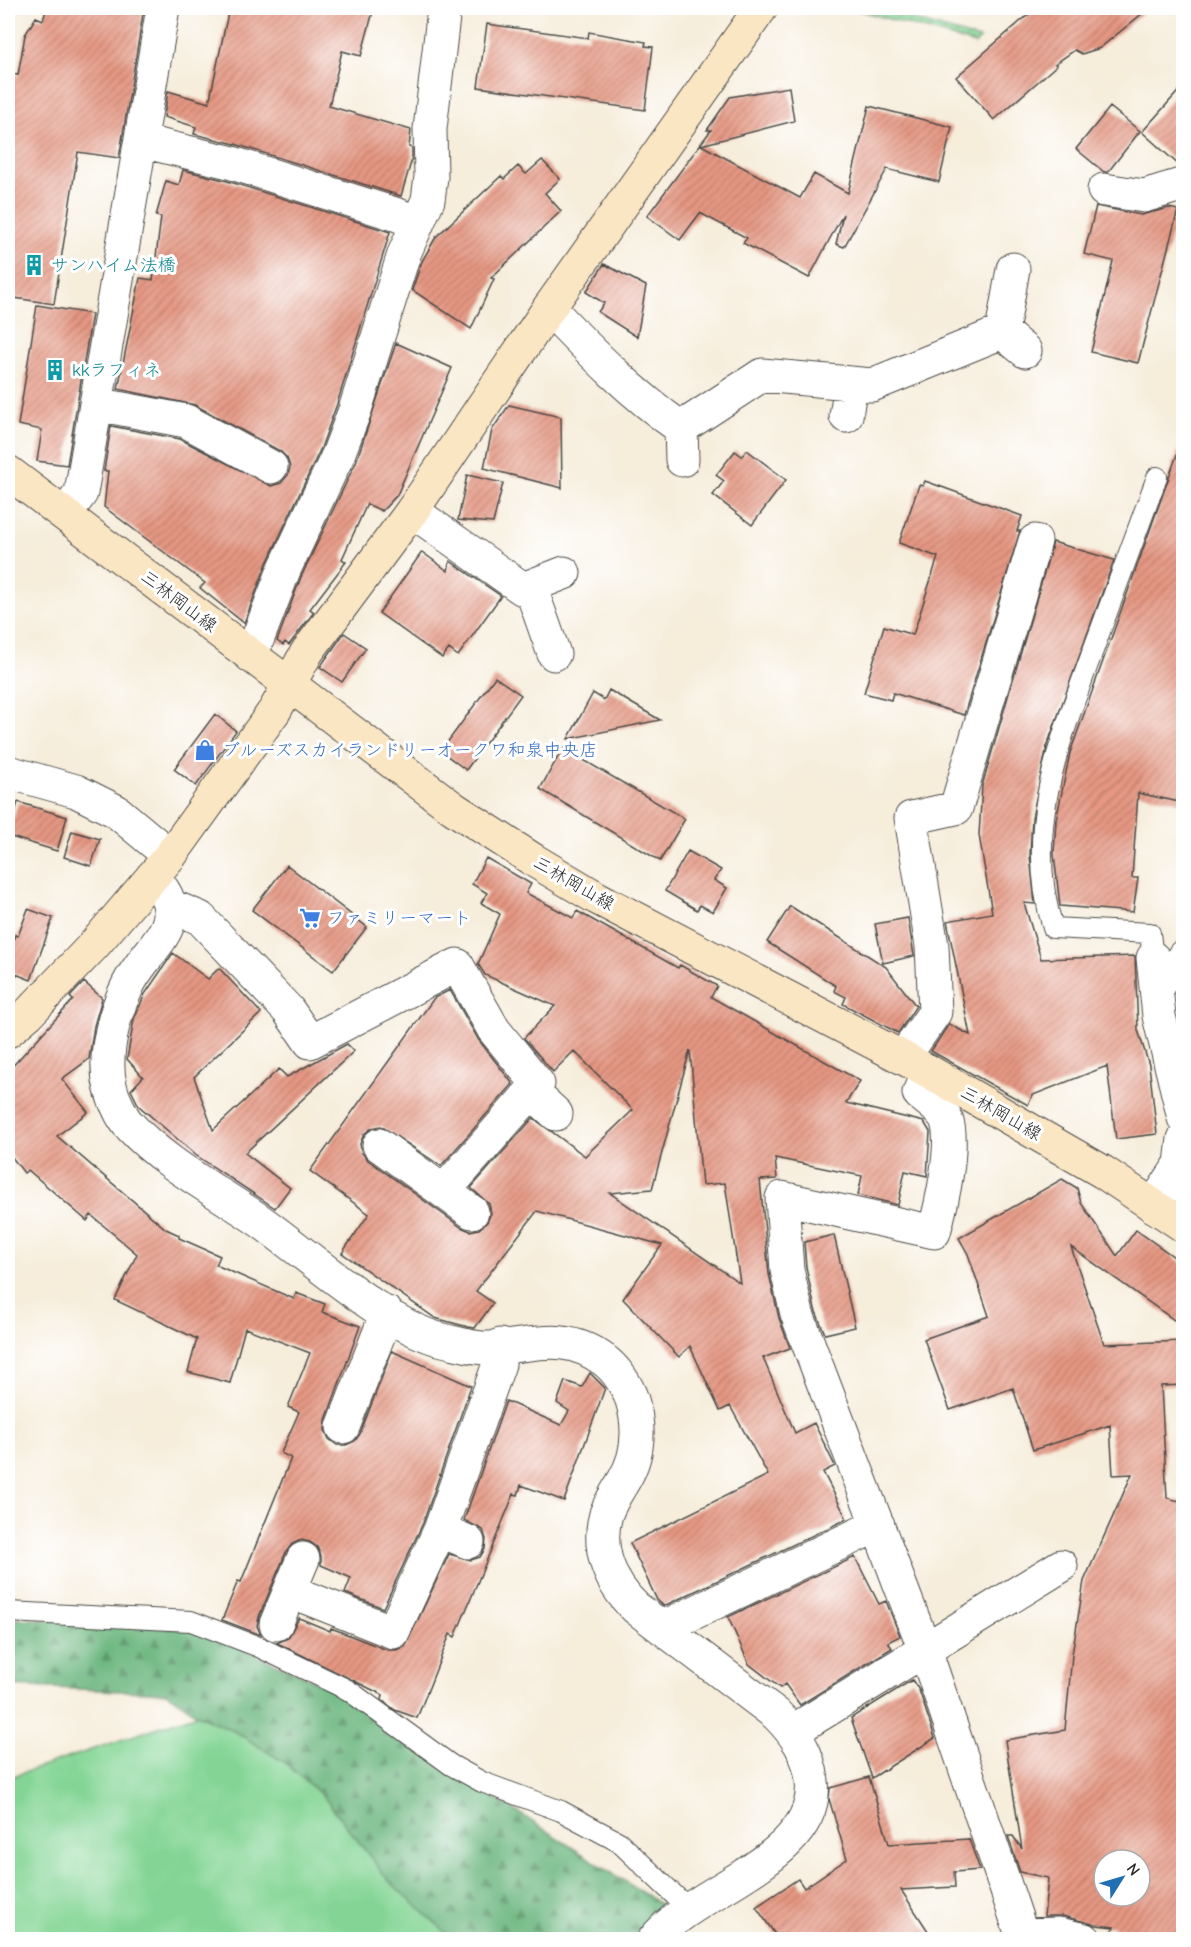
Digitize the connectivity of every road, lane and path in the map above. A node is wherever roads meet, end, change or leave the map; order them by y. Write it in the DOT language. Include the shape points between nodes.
graph roads {
  1 [pos="163,8"];
  2 [pos="444,8"];
  3 [pos="760,8"];
  4 [pos="141,141"];
  5 [pos="1184,184"];
  6 [pos="1104,190"];
  7 [pos="417,223"];
  8 [pos="1013,269"];
  9 [pos="549,308"];
  10 [pos="851,383"];
  11 [pos="96,404"];
  12 [pos="846,416"];
  13 [pos="681,428"];
  14 [pos="682,460"];
  15 [pos="271,467"];
  16 [pos="8,472"];
  17 [pos="1157,477"];
  18 [pos="412,511"];
  19 [pos="65,514"];
  20 [pos="1035,541"];
  21 [pos="564,573"];
  22 [pos="530,586"];
  23 [pos="554,654"];
  24 [pos="251,656"];
  25 [pos="288,684"];
  26 [pos="8,772"];
  27 [pos="161,866"];
  28 [pos="171,906"];
  29 [pos="1164,966"];
  30 [pos="8,1031"];
  31 [pos="915,1064"];
  32 [pos="532,1092"];
  33 [pos="556,1114"];
  34 [pos="1184,1118"];
  35 [pos="1184,1139"];
  36 [pos="379,1145"];
  37 [pos="444,1191"];
  38 [pos="1153,1206"];
  39 [pos="472,1212"];
  40 [pos="1184,1226"];
  41 [pos="387,1313"];
  42 [pos="500,1345"];
  43 [pos="343,1427"];
  44 [pos="878,1525"];
  45 [pos="303,1559"];
  46 [pos="1060,1566"];
  47 [pos="290,1591"];
  48 [pos="8,1612"];
  49 [pos="276,1624"];
  50 [pos="662,1628"];
  51 [pos="925,1650"];
  52 [pos="793,1731"];
  53 [pos="690,1910"];
  54 [pos="654,1940"];
  55 [pos="1085,1940"];
  1 -- 4 [label="street"];
  2 -- 7 [label="street" via="430,129 431,177 428,200"];
  3 -- 9 [label="main road"];
  4 -- 7 [label="street" via="229,162"];
  4 -- 11 [label="street"];
  5 -- 6 [label="street" via="1144,196"];
  7 -- 24 [label="street" via="355,411 284,570"];
  8 -- 10 [label="street" via="1013,341 872,385"];
  9 -- 13 [label="street" via="639,396"];
  9 -- 18 [label="main road"];
  10 -- 12 [label="street"];
  10 -- 13 [label="street" via="762,375"];
  11 -- 15 [label="street" via="186,421"];
  11 -- 19 [label="street" via="81,493"];
  13 -- 14 [label="street"];
  16 -- 19 [label="main road, 三林岡山線"];
  17 -- 29 [label="lane" via="1056,752 1042,824 1042,875 1053,928 1150,933"];
  18 -- 22 [label="street" via="523,589"];
  18 -- 25 [label="main road" via="307,652"];
  19 -- 24 [label="main road, 三林岡山線"];
  20 -- 31 [label="street" via="956,808 911,818 932,946 935,1012"];
  21 -- 22 [label="street"];
  22 -- 23 [label="street"];
  24 -- 25 [label="main road, 三林岡山線"];
  25 -- 27 [label="main road" via="274,710"];
  25 -- 31 [label="main road, 三林岡山線" via="453,808 535,861 597,898"];
  26 -- 27 [label="street" via="76,791 116,811"];
  27 -- 28 [label="street"];
  27 -- 30 [label="main road" via="94,945"];
  28 -- 32 [label="street" via="200,918 288,1010 310,1042 457,965 494,1030 538,1084"];
  28 -- 41 [label="street" via="164,937 129,984 113,1032 108,1063 116,1104 129,1125 170,1159"];
  29 -- 34 [label="street" via="1159,1016"];
  31 -- 38 [label="main road, 三林岡山線" via="1103,1172"];
  31 -- 44 [label="street" via="919,1093 946,1118 949,1139 943,1197 934,1232 782,1198 787,1270 797,1314"];
  32 -- 33 [label="street"];
  32 -- 37 [label="street"];
  35 -- 38 [label="street" via="1180,1164"];
  36 -- 37 [label="street"];
  37 -- 39 [label="street"];
  38 -- 40 [label="main road, 三林岡山線"];
  41 -- 42 [label="street" via="440,1340 486,1348"];
  41 -- 43 [label="street"];
  42 -- 47 [label="street" via="499,1364 454,1536 393,1632"];
  42 -- 50 [label="street" via="564,1343 604,1360 625,1386 636,1413 638,1438 627,1476 606,1513 604,1555 621,1594"];
  44 -- 50 [label="street"];
  44 -- 51 [label="street"];
  45 -- 47 [label="street"];
  46 -- 51 [label="street"];
  47 -- 49 [label="street"];
  48 -- 53 [label="lane" via="191,1621 260,1647 348,1690 451,1765 482,1782 561,1811 619,1842"];
  50 -- 52 [label="street"];
  51 -- 52 [label="street"];
  51 -- 55 [label="street" via="1022,1935 1059,1934"];
  52 -- 53 [label="street" via="811,1772 813,1792 805,1817 789,1839 762,1864"];
  53 -- 54 [label="street"];
}
